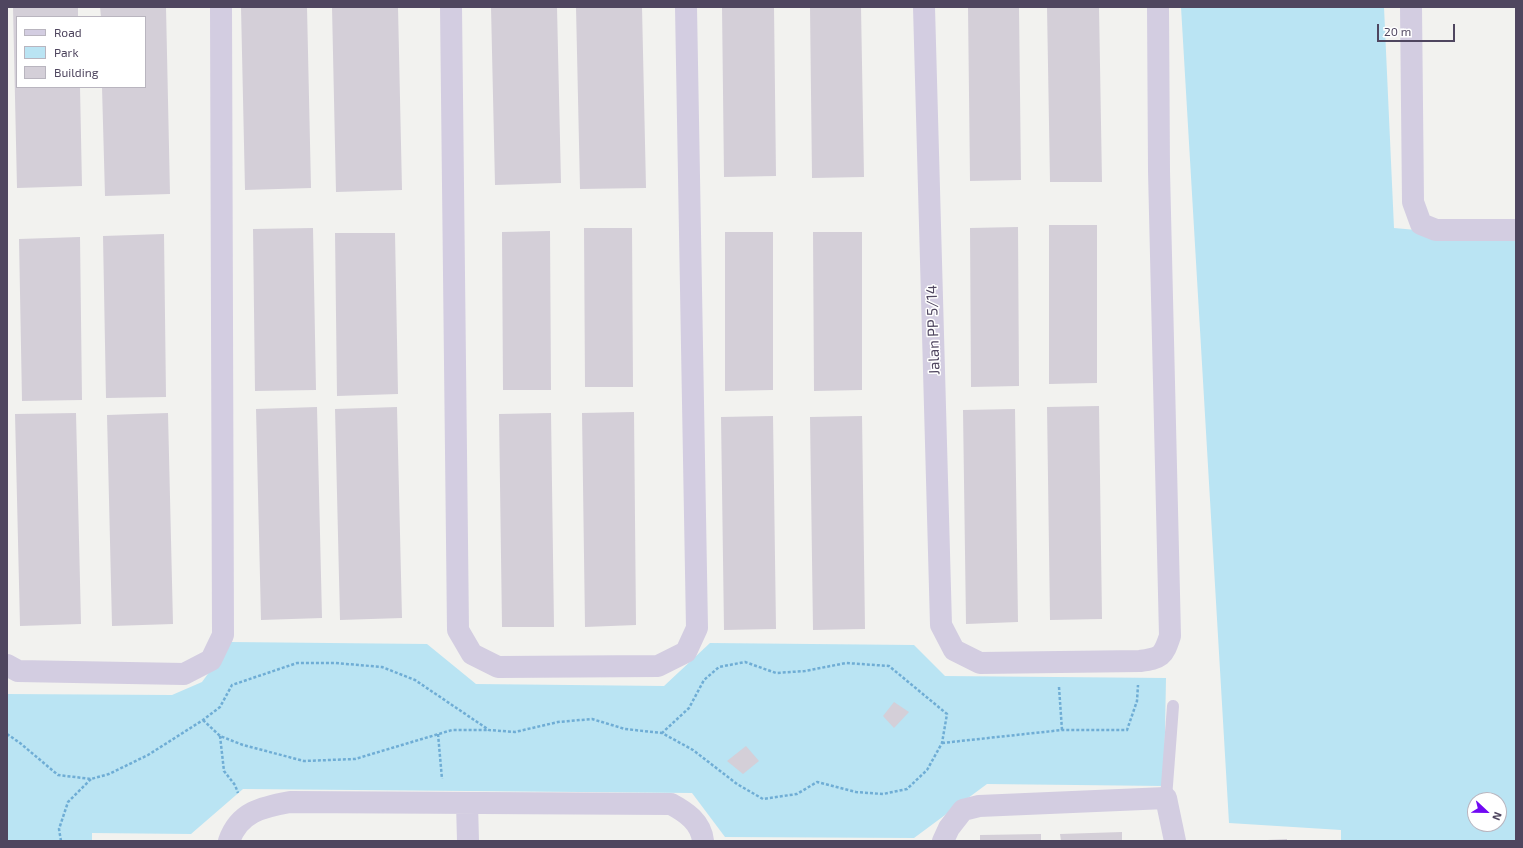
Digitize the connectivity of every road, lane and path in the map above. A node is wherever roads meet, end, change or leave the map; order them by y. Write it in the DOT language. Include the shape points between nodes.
graph roads {
  1 [pos="221,7"];
  2 [pos="451,7"];
  3 [pos="686,7"];
  4 [pos="924,7"];
  5 [pos="1158,7"];
  6 [pos="1412,7"];
  7 [pos="1516,230"];
  8 [pos="1057,661"];
  9 [pos="1140,661"];
  10 [pos="7,665"];
  11 [pos="1173,706"];
  12 [pos="203,720"];
  13 [pos="489,730"];
  14 [pos="1062,730"];
  15 [pos="662,733"];
  16 [pos="7,734"];
  17 [pos="438,734"];
  18 [pos="220,736"];
  19 [pos="942,742"];
  20 [pos="91,779"];
  21 [pos="1166,798"];
  22 [pos="445,803"];
  23 [pos="467,803"];
  24 [pos="248,816"];
  25 [pos="61,841"];
  26 [pos="229,841"];
  27 [pos="468,841"];
  28 [pos="703,841"];
  29 [pos="943,841"];
  30 [pos="1175,841"];
  1 -- 10 [label="street" via="223,635 211,660 184,674 18,671"];
  2 -- 3 [label="street" via="458,630 472,654 498,668 658,666 686,652 697,628"];
  4 -- 8 [label="street, Jalan PP 5/14" via="941,625 954,650 980,663"];
  5 -- 9 [label="street" via="1159,171 1170,636 1165,652 1156,659"];
  6 -- 7 [label="street" via="1413,202 1421,224 1436,230"];
  8 -- 9 [label="street"];
  8 -- 14 [label="path"];
  9 -- 14 [label="path" via="1137,701 1127,730"];
  11 -- 21 [label="lane"];
  12 -- 13 [label="path" via="220,707 232,685 297,663 335,663 382,667 415,680"];
  12 -- 18 [label="path"];
  12 -- 20 [label="path" via="148,755 109,774"];
  13 -- 15 [label="path" via="515,732 558,722 592,719 625,729"];
  13 -- 17 [label="path" via="452,730"];
  14 -- 19 [label="path"];
  15 -- 19 [label="path" via="694,750 737,784 763,799 797,794 817,782 856,792 883,794 907,789 927,770"];
  15 -- 19 [label="path" via="689,708 704,680 719,667 746,662 776,673 805,671 846,663 888,666 915,686 947,714"];
  16 -- 20 [label="path" via="58,775"];
  17 -- 18 [label="path" via="355,759 304,761 243,746"];
  17 -- 22 [label="path"];
  18 -- 24 [label="path" via="224,771 235,785"];
  20 -- 25 [label="path" via="68,802 59,829"];
  21 -- 29 [label="street" via="979,806 963,810 949,828"];
  21 -- 30 [label="street"];
  22 -- 23 [label="street"];
  22 -- 24 [label="street" via="290,802 267,806"];
  23 -- 27 [label="street"];
  23 -- 28 [label="street" via="671,804 687,812 697,824"];
  24 -- 26 [label="street" via="234,828"];
}
